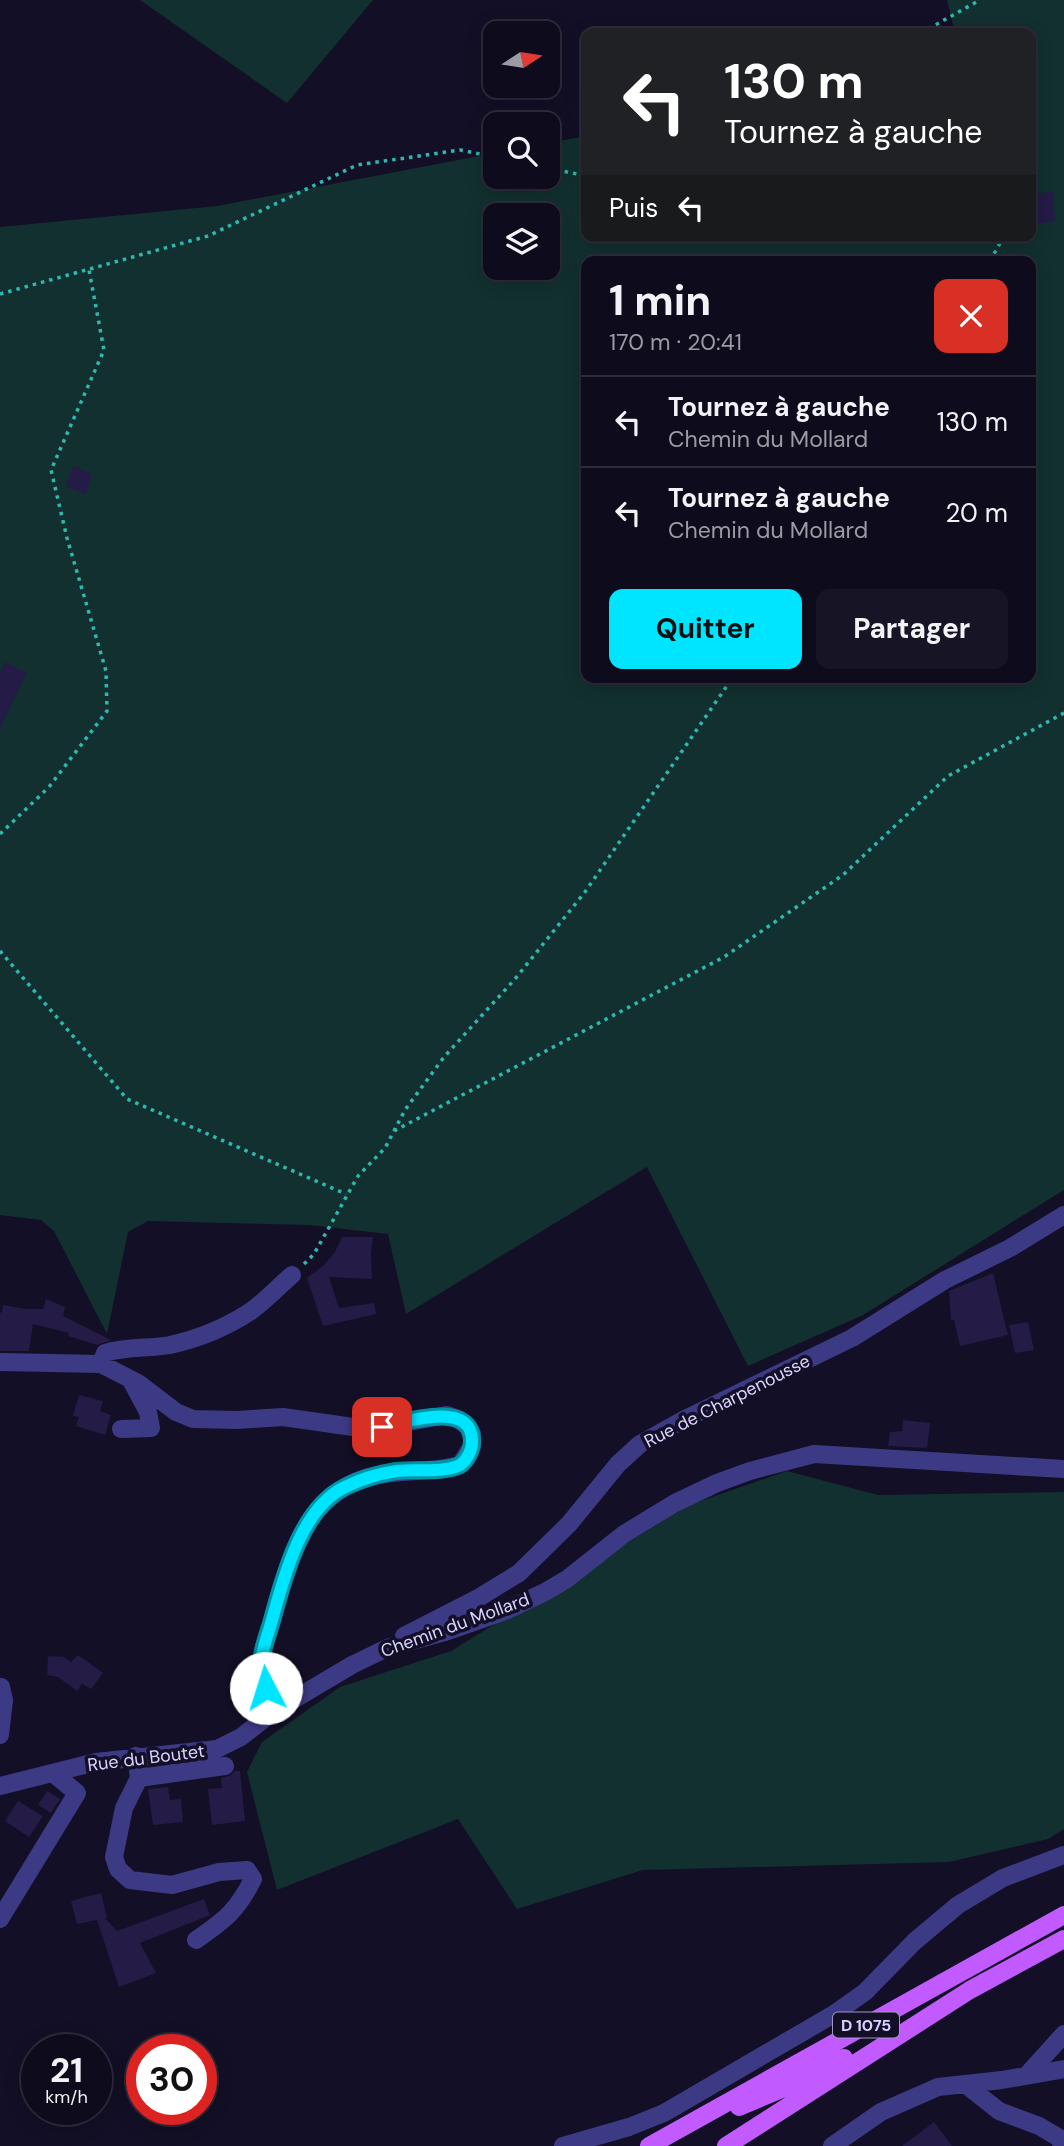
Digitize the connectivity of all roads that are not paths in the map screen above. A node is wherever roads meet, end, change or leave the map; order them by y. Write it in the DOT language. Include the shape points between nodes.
graph roads {
  1 [pos="1064,1215"];
  2 [pos="292,1275"];
  3 [pos="0,1362"];
  4 [pos="102,1364"];
  5 [pos="130,1379"];
  6 [pos="121,1429"];
  7 [pos="1064,1469"];
  8 [pos="387,1648"];
  9 [pos="1,1688"];
  10 [pos="276,1702"];
  11 [pos="0,1735"];
  12 [pos="136,1756"];
  13 [pos="225,1766"];
  14 [pos="53,1773"];
  15 [pos="139,1778"];
  16 [pos="0,1786"];
  17 [pos="1064,1854"];
  18 [pos="1064,1915"];
  19 [pos="0,1919"];
  20 [pos="196,1940"];
  21 [pos="1064,1940"];
  22 [pos="970,1990"];
  23 [pos="1064,2034"];
  24 [pos="1064,2069"];
  25 [pos="1026,2076"];
  26 [pos="965,2084"];
  27 [pos="668,2136"];
  28 [pos="1062,2142"];
  29 [pos="563,2146"];
  30 [pos="649,2146"];
  31 [pos="726,2146"];
  32 [pos="832,2146"];
  1 -- 8 [label="street, Rue de Charpenousse" via="852,1338 640,1444 519,1573"];
  2 -- 4 [label="street" via="251,1311 221,1327 169,1345 121,1348 105,1353"];
  3 -- 4 [label="street"];
  4 -- 5 [label="street"];
  5 -- 6 [label="street" via="151,1427"];
  5 -- 10 [label="street" via="193,1419 283,1417 382,1427 447,1415 472,1434 472,1446 460,1465 364,1478 324,1502 310,1521 285,1572 262,1656 266,1688"];
  7 -- 8 [label="street, Chemin du Mollard" via="814,1454 787,1460 717,1483 675,1503 535,1597 448,1631"];
  8 -- 10 [label="street, Chemin du Mollard" via="293,1700"];
  9 -- 11 [label="street"];
  10 -- 12 [label="street, Rue du Boutet" via="268,1716 217,1749"];
  12 -- 14 [label="street, Rue du Boutet"];
  12 -- 15 [label="street"];
  13 -- 15 [label="street"];
  14 -- 16 [label="street, Rue du Boutet"];
  14 -- 19 [label="street" via="77,1793"];
  15 -- 20 [label="street" via="124,1808 114,1857 118,1869 130,1880 172,1885 219,1872 247,1870 253,1879 227,1919"];
  17 -- 29 [label="street" via="1003,1878 958,1905 865,1992 834,2014 664,2113"];
  18 -- 27 [label="main road, D 1075"];
  21 -- 22 [label="main road, D 1075"];
  22 -- 27 [label="main road, D 1075" via="808,2078"];
  22 -- 31 [label="main road, D 1075"];
  23 -- 25 [label="street"];
  24 -- 25 [label="street"];
  25 -- 26 [label="street"];
  26 -- 28 [label="street" via="999,2112 1039,2126"];
  26 -- 32 [label="street" via="939,2087 881,2112"];
  27 -- 30 [label="main road"];
}
